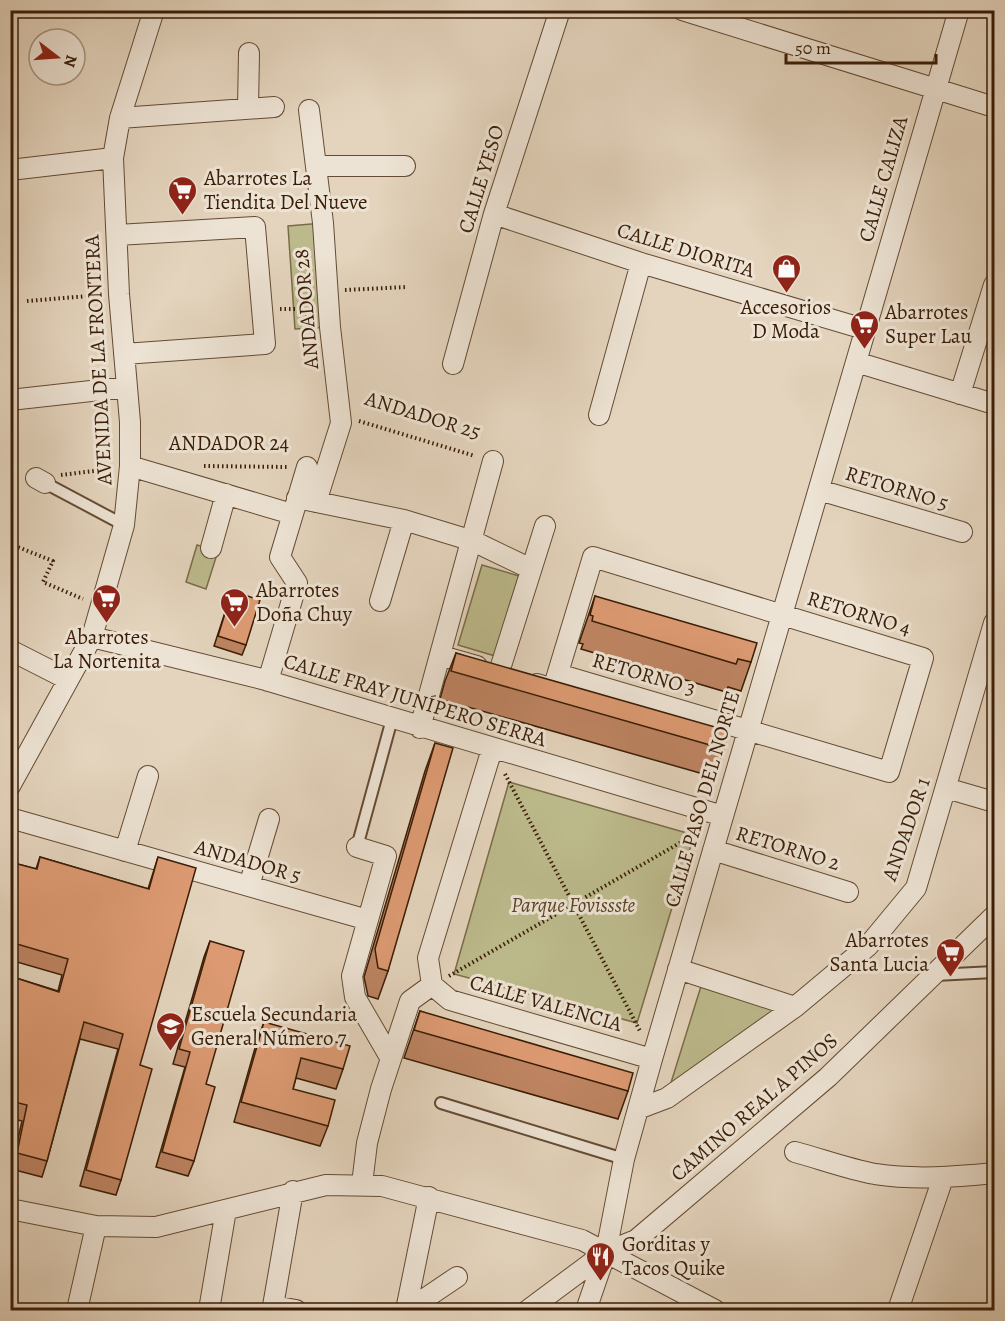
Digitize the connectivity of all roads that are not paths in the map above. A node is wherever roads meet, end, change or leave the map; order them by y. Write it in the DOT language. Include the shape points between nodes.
graph roads {
  1 [pos="154,10"];
  2 [pos="560,10"];
  3 [pos="682,10"];
  4 [pos="959,10"];
  5 [pos="249,53"];
  6 [pos="934,90"];
  7 [pos="274,107"];
  8 [pos="994,107"];
  9 [pos="249,108"];
  10 [pos="309,110"];
  11 [pos="120,118"];
  12 [pos="113,158"];
  13 [pos="316,166"];
  14 [pos="405,166"];
  15 [pos="10,170"];
  16 [pos="494,214"];
  17 [pos="117,235"];
  18 [pos="641,263"];
  19 [pos="994,285"];
  20 [pos="864,329"];
  21 [pos="124,354"];
  22 [pos="856,362"];
  23 [pos="453,364"];
  24 [pos="127,387"];
  25 [pos="960,394"];
  26 [pos="10,400"];
  27 [pos="994,404"];
  28 [pos="599,415"];
  29 [pos="493,461"];
  30 [pos="130,466"];
  31 [pos="307,467"];
  32 [pos="40,480"];
  33 [pos="819,489"];
  34 [pos="226,494"];
  35 [pos="302,505"];
  36 [pos="405,520"];
  37 [pos="124,525"];
  38 [pos="544,526"];
  39 [pos="962,532"];
  40 [pos="473,541"];
  41 [pos="211,548"];
  42 [pos="531,569"];
  43 [pos="380,601"];
  44 [pos="781,614"];
  45 [pos="994,623"];
  46 [pos="92,637"];
  47 [pos="10,650"];
  48 [pos="442,656"];
  49 [pos="988,665"];
  50 [pos="499,672"];
  51 [pos="558,674"];
  52 [pos="67,679"];
  53 [pos="268,681"];
  54 [pos="392,719"];
  55 [pos="420,728"];
  56 [pos="748,729"];
  57 [pos="492,749"];
  58 [pos="889,772"];
  59 [pos="148,776"];
  60 [pos="10,786"];
  61 [pos="946,788"];
  62 [pos="994,802"];
  63 [pos="723,816"];
  64 [pos="10,818"];
  65 [pos="269,819"];
  66 [pos="357,847"];
  67 [pos="713,850"];
  68 [pos="125,851"];
  69 [pos="249,886"];
  70 [pos="848,892"];
  71 [pos="994,916"];
  72 [pos="368,920"];
  73 [pos="678,969"];
  74 [pos="994,972"];
  75 [pos="935,975"];
  76 [pos="432,985"];
  77 [pos="795,1007"];
  78 [pos="391,1059"];
  79 [pos="652,1059"];
  80 [pos="441,1103"];
  81 [pos="639,1108"];
  82 [pos="795,1152"];
  83 [pos="624,1159"];
  84 [pos="994,1173"];
  85 [pos="943,1178"];
  86 [pos="362,1184"];
  87 [pos="293,1191"];
  88 [pos="429,1197"];
  89 [pos="10,1209"];
  90 [pos="226,1210"];
  91 [pos="96,1226"];
  92 [pos="606,1252"];
  93 [pos="457,1277"];
  94 [pos="77,1311"];
  95 [pos="209,1311"];
  96 [pos="296,1311"];
  97 [pos="407,1311"];
  98 [pos="528,1311"];
  99 [pos="586,1311"];
  100 [pos="715,1311"];
  101 [pos="898,1311"];
  1 -- 11 [label="street, AVENIDA DE LA FRONTERA"];
  2 -- 16 [label="street, CALLE YESO"];
  3 -- 6 [label="street"];
  4 -- 6 [label="street, CALLE CALIZA"];
  5 -- 9 [label="street"];
  6 -- 8 [label="street"];
  6 -- 20 [label="street, CALLE CALIZA"];
  7 -- 9 [label="street"];
  9 -- 11 [label="street"];
  10 -- 13 [label="street, ANDADOR 28"];
  11 -- 12 [label="street, AVENIDA DE LA FRONTERA"];
  12 -- 15 [label="street"];
  12 -- 17 [label="street, AVENIDA DE LA FRONTERA"];
  13 -- 14 [label="street"];
  13 -- 35 [label="street, ANDADOR 28" via="341,423"];
  16 -- 18 [label="street, CALLE DIORITA"];
  16 -- 23 [label="street, CALLE YESO"];
  17 -- 21 [label="street, AVENIDA DE LA FRONTERA"];
  17 -- 21 [label="street" via="255,227 265,344"];
  18 -- 20 [label="street, CALLE DIORITA"];
  18 -- 28 [label="street"];
  19 -- 25 [label="street"];
  20 -- 22 [label="street, CALLE CALIZA"];
  21 -- 24 [label="street, AVENIDA DE LA FRONTERA"];
  22 -- 25 [label="street"];
  22 -- 33 [label="street, CALLE PASO DEL NORTE"];
  24 -- 26 [label="street"];
  24 -- 30 [label="street, AVENIDA DE LA FRONTERA"];
  25 -- 27 [label="street"];
  29 -- 40 [label="street"];
  30 -- 34 [label="street, ANDADOR 24"];
  30 -- 37 [label="street, AVENIDA DE LA FRONTERA"];
  31 -- 35 [label="street, ANDADOR 28"];
  32 -- 37 [label="lane"];
  33 -- 39 [label="street, RETORNO 5"];
  33 -- 44 [label="street, CALLE PASO DEL NORTE"];
  34 -- 35 [label="street, ANDADOR 24"];
  34 -- 41 [label="street"];
  35 -- 36 [label="street, ANDADOR 24"];
  35 -- 53 [label="street, ANDADOR 28" via="280,557 297,583"];
  36 -- 40 [label="street, ANDADOR 24"];
  36 -- 43 [label="street"];
  37 -- 46 [label="street, AVENIDA DE LA FRONTERA"];
  38 -- 42 [label="street"];
  40 -- 42 [label="street, ANDADOR 24"];
  40 -- 48 [label="street"];
  42 -- 50 [label="street"];
  44 -- 51 [label="street, RETORNO 4" via="593,557"];
  44 -- 56 [label="street, CALLE PASO DEL NORTE"];
  44 -- 58 [label="street, RETORNO 4" via="923,658"];
  45 -- 49 [label="street, ANDADOR 1"];
  46 -- 52 [label="street, AVENIDA DE LA FRONTERA"];
  46 -- 53 [label="street, CALLE FRAY JUNÍPERO SERRA"];
  47 -- 52 [label="street"];
  48 -- 50 [label="street"];
  48 -- 55 [label="street"];
  49 -- 61 [label="street, ANDADOR 1"];
  50 -- 51 [label="street" via="553,689"];
  51 -- 56 [label="street, RETORNO 3"];
  52 -- 60 [label="street, AVENIDA DE LA FRONTERA"];
  53 -- 54 [label="street, CALLE FRAY JUNÍPERO SERRA"];
  54 -- 55 [label="street, CALLE FRAY JUNÍPERO SERRA"];
  54 -- 66 [label="lane"];
  55 -- 57 [label="street, CALLE FRAY JUNÍPERO SERRA"];
  56 -- 58 [label="street, RETORNO 3"];
  56 -- 63 [label="street, CALLE PASO DEL NORTE"];
  57 -- 63 [label="street, CALLE FRAY JUNÍPERO SERRA"];
  57 -- 76 [label="street" via="428,958"];
  59 -- 68 [label="street"];
  61 -- 62 [label="street"];
  61 -- 77 [label="street, ANDADOR 1" via="916,888 868,946"];
  63 -- 67 [label="street, CALLE PASO DEL NORTE"];
  64 -- 68 [label="street, ANDADOR 5"];
  65 -- 69 [label="street"];
  66 -- 72 [label="street" via="386,856"];
  67 -- 70 [label="street, RETORNO 2"];
  67 -- 73 [label="street, CALLE PASO DEL NORTE"];
  68 -- 69 [label="street, ANDADOR 5"];
  69 -- 72 [label="street, ANDADOR 5"];
  71 -- 75 [label="street, CAMINO REAL A PINOS"];
  72 -- 78 [label="street" via="352,976 355,997"];
  73 -- 77 [label="street"];
  73 -- 79 [label="street, CALLE PASO DEL NORTE"];
  74 -- 75 [label="lane"];
  75 -- 92 [label="street, CAMINO REAL A PINOS" via="828,1077 636,1240"];
  76 -- 78 [label="street" via="410,1001"];
  76 -- 79 [label="street, CALLE VALENCIA" via="450,1000"];
  77 -- 81 [label="street, ANDADOR 1" via="667,1098"];
  78 -- 86 [label="street" via="367,1143"];
  79 -- 81 [label="street, CALLE PASO DEL NORTE"];
  80 -- 83 [label="lane"];
  81 -- 83 [label="street, CALLE PASO DEL NORTE"];
  82 -- 85 [label="street" via="873,1173"];
  83 -- 92 [label="street, CALLE PASO DEL NORTE"];
  84 -- 85 [label="street"];
  85 -- 101 [label="street"];
  86 -- 87 [label="street"];
  86 -- 88 [label="street"];
  87 -- 90 [label="street"];
  87 -- 96 [label="street" via="273,1306"];
  88 -- 92 [label="street" via="582,1240"];
  88 -- 97 [label="street"];
  89 -- 91 [label="street"];
  90 -- 91 [label="street" via="156,1227"];
  90 -- 95 [label="street"];
  91 -- 94 [label="street"];
  92 -- 98 [label="street, CAMINO REAL A PINOS"];
  92 -- 99 [label="street, CALLE PASO DEL NORTE"];
  92 -- 100 [label="street"];
  93 -- 97 [label="street"];
}
